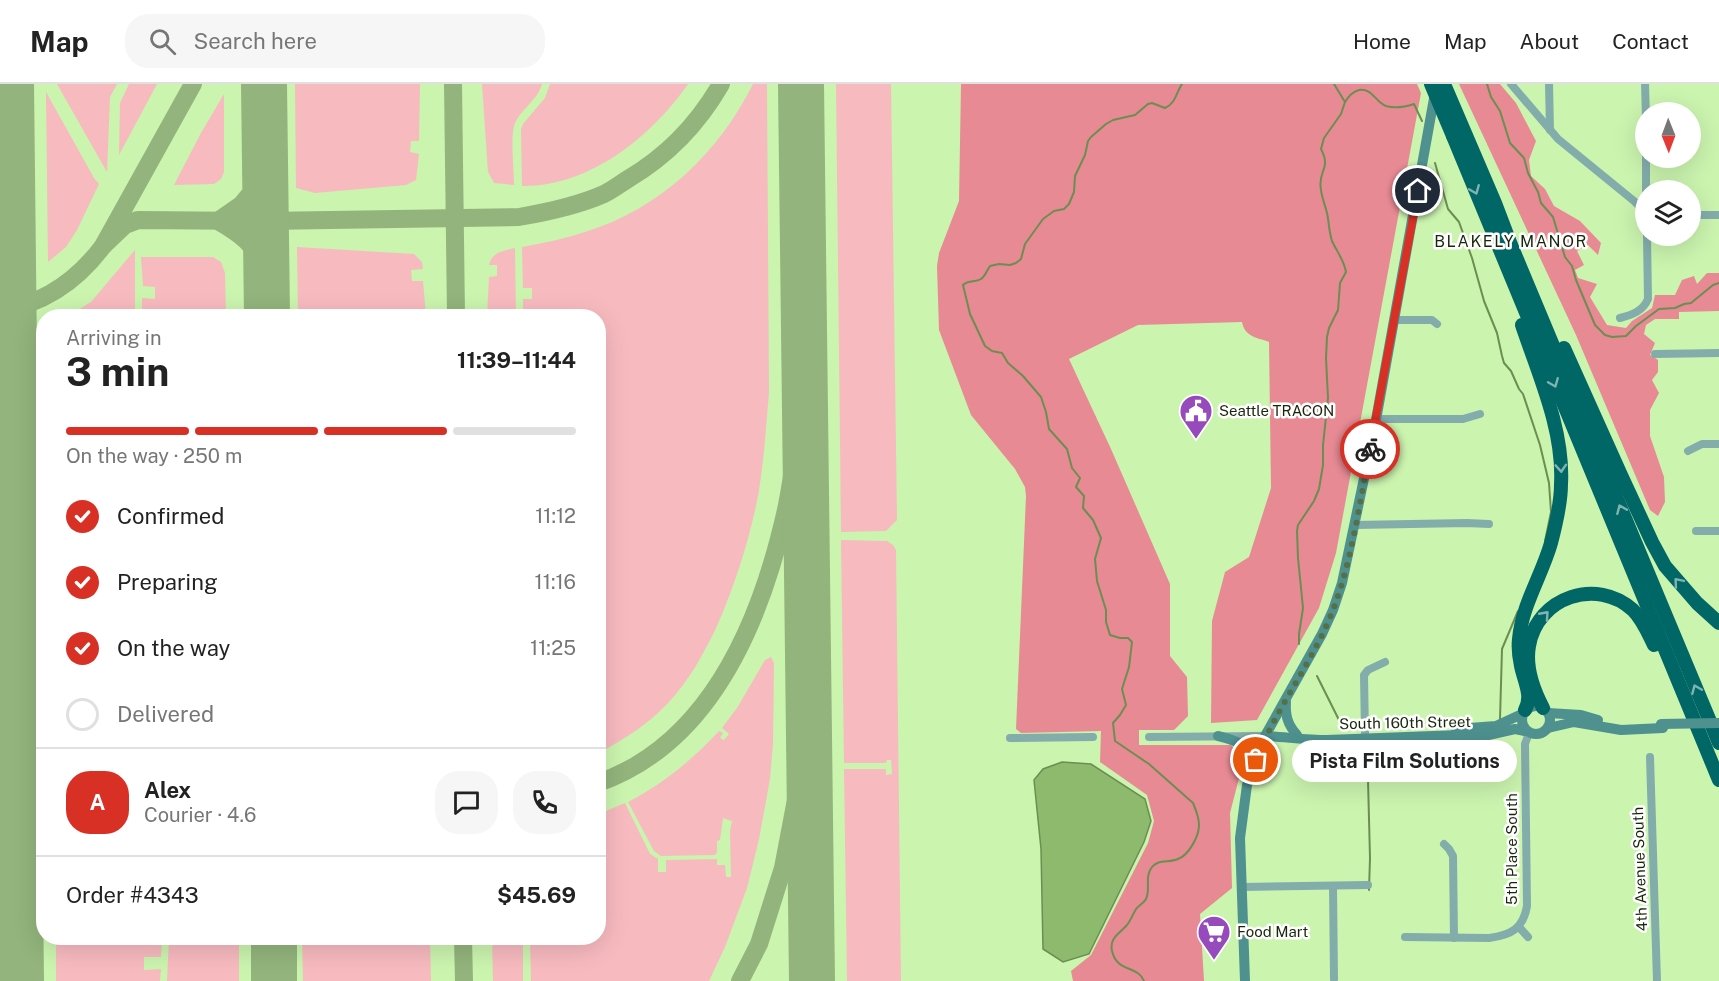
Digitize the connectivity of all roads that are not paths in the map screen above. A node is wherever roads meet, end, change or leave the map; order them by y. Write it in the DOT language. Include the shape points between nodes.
graph roads {
  1 [pos="1431,84"];
  2 [pos="1437,84"];
  3 [pos="1444,84"];
  4 [pos="1512,84"];
  5 [pos="1550,84"];
  6 [pos="1645,84"];
  7 [pos="1646,102"];
  8 [pos="1550,130"];
  9 [pos="1635,202"];
  10 [pos="1495,203"];
  11 [pos="1701,215"];
  12 [pos="1719,215"];
  13 [pos="1647,246"];
  14 [pos="1508,271"];
  15 [pos="1620,318"];
  16 [pos="1395,320"];
  17 [pos="1437,324"];
  18 [pos="1719,353"];
  19 [pos="1655,354"];
  20 [pos="1480,414"];
  21 [pos="1376,419"];
  22 [pos="1719,444"];
  23 [pos="1688,451"];
  24 [pos="1490,524"];
  25 [pos="1355,525"];
  26 [pos="1696,531"];
  27 [pos="1719,531"];
  28 [pos="1719,623"];
  29 [pos="1385,662"];
  30 [pos="1287,696"];
  31 [pos="1685,698"];
  32 [pos="1546,710"];
  33 [pos="1523,712"];
  34 [pos="1719,723"];
  35 [pos="1662,726"];
  36 [pos="1548,728"];
  37 [pos="1719,728"];
  38 [pos="1527,732"];
  39 [pos="1365,734"];
  40 [pos="1298,735"];
  41 [pos="1218,736"];
  42 [pos="1265,736"];
  43 [pos="1285,736"];
  44 [pos="1093,737"];
  45 [pos="1149,737"];
  46 [pos="1010,738"];
  47 [pos="1719,743"];
  48 [pos="1650,757"];
  49 [pos="1251,771"];
  50 [pos="1719,780"];
  51 [pos="1444,844"];
  52 [pos="1333,885"];
  53 [pos="1368,885"];
  54 [pos="1242,886"];
  55 [pos="1519,927"];
  56 [pos="1405,937"];
  57 [pos="1528,937"];
  58 [pos="1454,938"];
  59 [pos="1334,979"];
  60 [pos="1245,981"];
  61 [pos="1657,981"];
  1 -- 14 [label="highway, one-way, bridge"];
  2 -- 16 [label="main road"];
  3 -- 10 [label="highway"];
  4 -- 8 [label="street"];
  5 -- 8 [label="street"];
  6 -- 7 [label="street"];
  8 -- 9 [label="street"];
  28 -- 10 [label="highway, one-way" via="1679,585 1652,542 1510,226"];
  47 -- 10 [label="highway, one-way"];
  11 -- 12 [label="street"];
  13 -- 15 [label="street" via="1648,299 1632,315"];
  14 -- 31 [label="highway, one-way"];
  14 -- 33 [label="highway, one-way" via="1510,290 1553,421 1562,484 1550,546 1521,627 1519,657 1529,696"];
  16 -- 17 [label="street" via="1432,320"];
  16 -- 21 [label="main road"];
  18 -- 19 [label="street"];
  20 -- 21 [label="street" via="1463,419"];
  21 -- 25 [label="main road"];
  22 -- 23 [label="street" via="1702,444"];
  24 -- 25 [label="street"];
  25 -- 30 [label="main road" via="1333,610"];
  26 -- 27 [label="street"];
  29 -- 39 [label="street" via="1365,675"];
  30 -- 40 [label="main road" via="1287,720"];
  30 -- 42 [label="main road"];
  32 -- 31 [label="highway, one-way" via="1529,671 1531,636 1554,604 1586,593 1611,597 1638,616"];
  31 -- 50 [label="highway"];
  32 -- 33 [label="main road" via="1534,706"];
  32 -- 35 [label="main road" via="1616,723"];
  32 -- 36 [label="main road"];
  33 -- 38 [label="main road" via="1521,723"];
  33 -- 39 [label="main road, South 160th Street" via="1503,724 1486,728"];
  34 -- 35 [label="main road, bridge"];
  35 -- 36 [label="main road" via="1621,730 1574,722"];
  35 -- 37 [label="main road, bridge"];
  36 -- 38 [label="main road" via="1537,735"];
  38 -- 43 [label="main road, South 160th Street" via="1515,729 1484,736 1371,739 1304,740"];
  38 -- 55 [label="street, 5th Place South" via="1527,906"];
  39 -- 40 [label="main road, South 160th Street"];
  40 -- 43 [label="main road, South 160th Street"];
  41 -- 42 [label="street, South 160th Street"];
  41 -- 45 [label="street, South 160th Street"];
  41 -- 49 [label="main road" via="1242,745 1250,756"];
  42 -- 43 [label="main road, South 160th Street"];
  42 -- 49 [label="main road"];
  44 -- 46 [label="street"];
  48 -- 61 [label="street, 4th Avenue South"];
  49 -- 54 [label="main road" via="1240,838"];
  51 -- 58 [label="street" via="1453,856"];
  52 -- 53 [label="street"];
  52 -- 54 [label="street"];
  52 -- 59 [label="street"];
  54 -- 60 [label="main road"];
  55 -- 57 [label="street"];
  55 -- 58 [label="street" via="1501,936"];
  56 -- 58 [label="street"];
}
